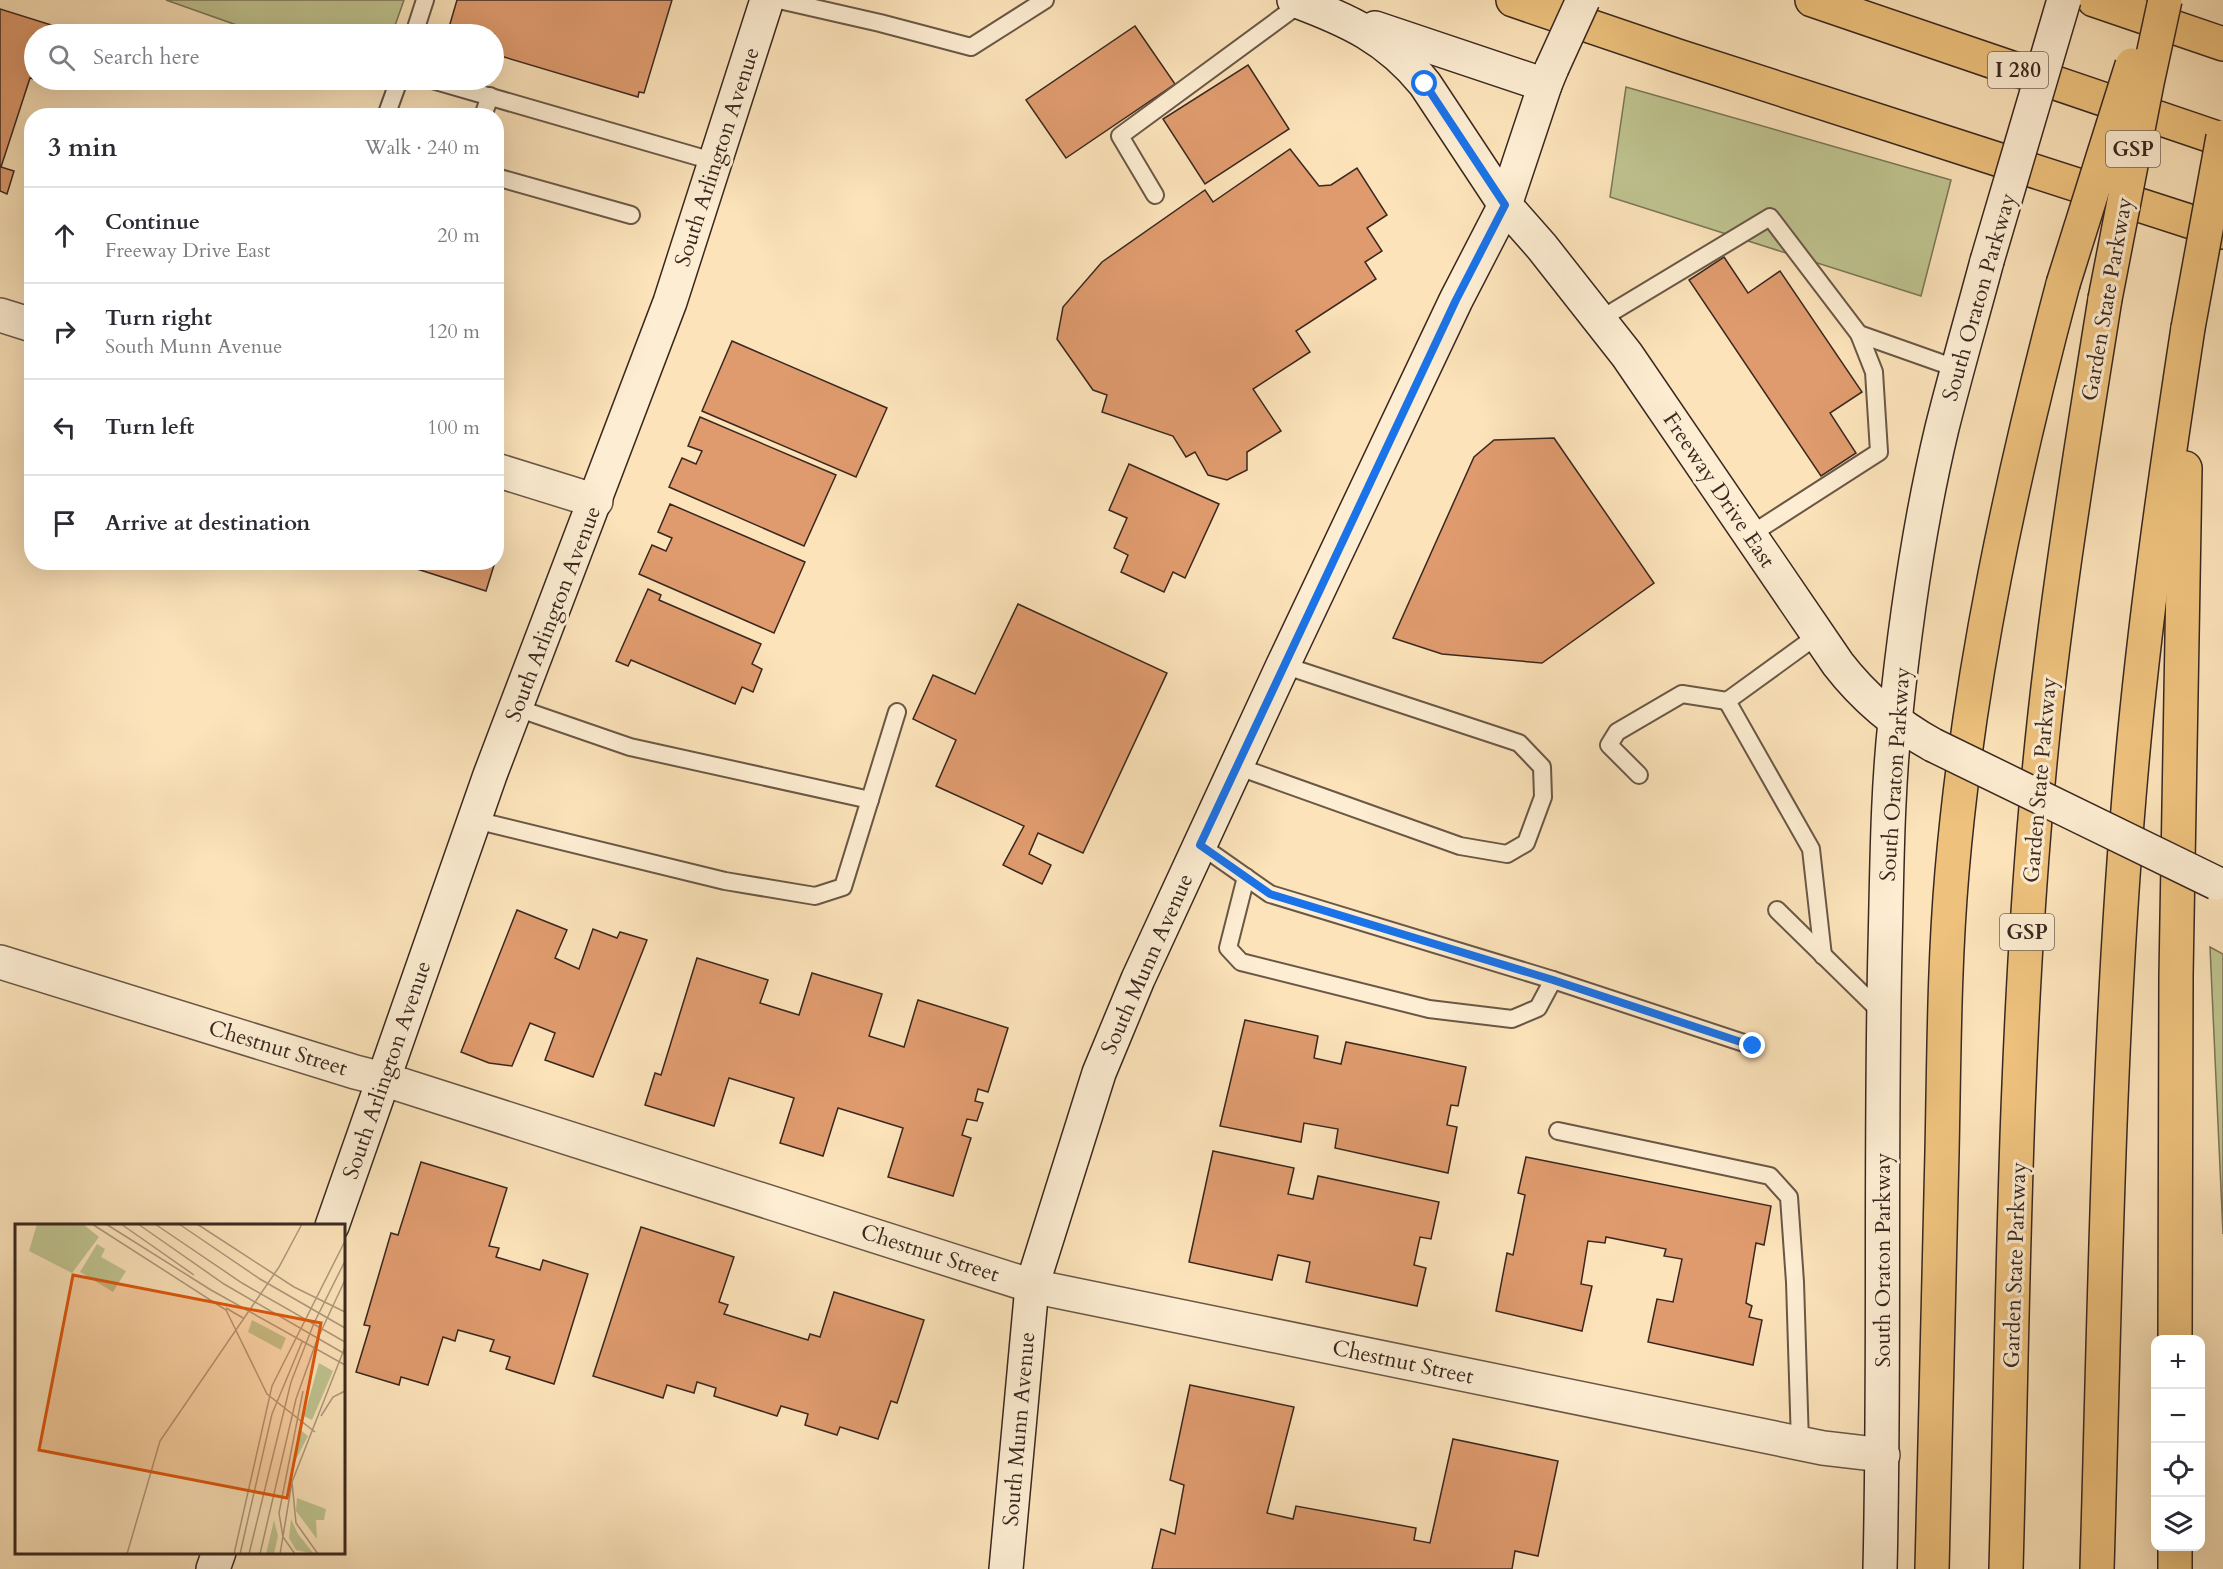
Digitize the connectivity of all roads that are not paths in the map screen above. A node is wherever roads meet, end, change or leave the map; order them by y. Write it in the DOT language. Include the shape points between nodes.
graph roads {
  1 [pos="425,0"];
  2 [pos="767,0"];
  3 [pos="779,0"];
  4 [pos="1045,0"];
  5 [pos="1514,0"];
  6 [pos="1545,0"];
  7 [pos="1582,0"];
  8 [pos="1812,0"];
  9 [pos="2064,0"];
  10 [pos="2094,0"];
  11 [pos="2153,0"];
  12 [pos="2165,0"];
  13 [pos="1306,4"];
  14 [pos="417,24"];
  15 [pos="2223,44"];
  16 [pos="1678,56"];
  17 [pos="1549,77"];
  18 [pos="395,90"];
  19 [pos="468,90"];
  20 [pos="490,96"];
  21 [pos="389,108"];
  22 [pos="486,108"];
  23 [pos="2223,138"];
  24 [pos="716,162"];
  25 [pos="504,179"];
  26 [pos="1155,195"];
  27 [pos="1505,205"];
  28 [pos="631,215"];
  29 [pos="2223,231"];
  30 [pos="0,315"];
  31 [pos="1599,320"];
  32 [pos="24,322"];
  33 [pos="2188,328"];
  34 [pos="1859,334"];
  35 [pos="1958,369"];
  36 [pos="504,472"];
  37 [pos="596,501"];
  38 [pos="1750,535"];
  39 [pos="1818,635"];
  40 [pos="1283,665"];
  41 [pos="1727,701"];
  42 [pos="516,708"];
  43 [pos="897,712"];
  44 [pos="1895,722"];
  45 [pos="1236,765"];
  46 [pos="1639,775"];
  47 [pos="870,800"];
  48 [pos="475,820"];
  49 [pos="1200,845"];
  50 [pos="1246,877"];
  51 [pos="2219,885"];
  52 [pos="1777,910"];
  53 [pos="1824,956"];
  54 [pos="0,962"];
  55 [pos="1553,980"];
  56 [pos="1883,1015"];
  57 [pos="1753,1046"];
  58 [pos="383,1079"];
  59 [pos="1558,1131"];
  60 [pos="333,1224"];
  61 [pos="1032,1286"];
  62 [pos="2175,1335"];
  63 [pos="1800,1443"];
  64 [pos="1883,1455"];
  65 [pos="2175,1551"];
  66 [pos="218,1554"];
  67 [pos="213,1569"];
  68 [pos="1006,1569"];
  69 [pos="1880,1569"];
  70 [pos="1932,1569"];
  71 [pos="2006,1569"];
  72 [pos="2097,1569"];
  73 [pos="2175,1569"];
  1 -- 14 [label="lane"];
  2 -- 24 [label="main road, South Arlington Avenue"];
  3 -- 4 [label="lane" via="971,47"];
  5 -- 16 [label="highway"];
  6 -- 16 [label="highway"];
  7 -- 17 [label="main road, South Munn Avenue, bridge"];
  8 -- 23 [label="highway, I 280"];
  9 -- 35 [label="main road, South Oraton Parkway, bridge"];
  10 -- 15 [label="highway"];
  11 -- 70 [label="highway, bridge" via="2063,284 2032,404 1970,720 1952,869 1946,976"];
  12 -- 71 [label="highway, Garden State Parkway / GSP, bridge" via="2105,299 2063,570 2032,849 2020,1068"];
  13 -- 17 [label="main road"];
  13 -- 26 [label="lane" via="1120,136"];
  13 -- 27 [label="main road, Freeway Drive East" via="1379,39 1411,67"];
  16 -- 29 [label="highway"];
  17 -- 27 [label="main road, South Munn Avenue"];
  18 -- 21 [label="lane"];
  19 -- 20 [label="lane"];
  20 -- 22 [label="lane"];
  20 -- 24 [label="lane"];
  23 -- 33 [label="highway, bridge"];
  24 -- 37 [label="main road, South Arlington Avenue" via="670,302"];
  25 -- 28 [label="lane"];
  27 -- 31 [label="main road, Freeway Drive East"];
  27 -- 40 [label="main road, South Munn Avenue"];
  30 -- 32 [label="main road"];
  31 -- 34 [label="lane" via="1770,218"];
  31 -- 38 [label="main road, Freeway Drive East"];
  33 -- 62 [label="highway" via="2176,976"];
  33 -- 72 [label="highway" via="2147,623 2121,899 2109,1144"];
  34 -- 35 [label="lane"];
  34 -- 38 [label="lane" via="1874,372 1879,452"];
  35 -- 44 [label="main road, South Oraton Parkway" via="1922,525"];
  36 -- 37 [label="main road"];
  37 -- 42 [label="main road, South Arlington Avenue"];
  38 -- 39 [label="main road, Freeway Drive East"];
  39 -- 41 [label="lane"];
  39 -- 44 [label="main road, Freeway Drive East" via="1856,687"];
  40 -- 45 [label="main road, South Munn Avenue"];
  40 -- 45 [label="lane" via="1519,743 1542,767 1543,797 1526,843 1507,854 1460,846"];
  41 -- 46 [label="lane" via="1682,694 1617,732 1609,745"];
  41 -- 53 [label="lane" via="1811,849"];
  42 -- 47 [label="lane" via="630,747"];
  42 -- 48 [label="main road, South Arlington Avenue"];
  43 -- 47 [label="lane"];
  44 -- 51 [label="main road, Freeway Drive East, bridge" via="1933,745"];
  44 -- 56 [label="main road, South Oraton Parkway"];
  45 -- 49 [label="main road, South Munn Avenue"];
  47 -- 48 [label="lane" via="843,887 815,896 725,880"];
  48 -- 58 [label="main road, South Arlington Avenue"];
  49 -- 50 [label="lane"];
  49 -- 61 [label="main road, South Munn Avenue" via="1099,1073"];
  50 -- 55 [label="lane" via="1270,894"];
  50 -- 55 [label="lane" via="1228,948 1241,962 1429,1009 1512,1019 1538,1008"];
  52 -- 53 [label="lane"];
  53 -- 56 [label="lane"];
  54 -- 58 [label="main road, Chestnut Street"];
  55 -- 57 [label="lane"];
  56 -- 64 [label="main road, South Oraton Parkway"];
  58 -- 60 [label="main road, South Arlington Avenue"];
  58 -- 61 [label="main road, Chestnut Street"];
  59 -- 63 [label="lane" via="1770,1176 1789,1197"];
  61 -- 63 [label="main road, Chestnut Street"];
  61 -- 68 [label="main road, South Munn Avenue"];
  63 -- 64 [label="main road, Chestnut Street"];
  64 -- 69 [label="main road, South Oraton Parkway"];
  65 -- 73 [label="highway"];
  66 -- 67 [label="main road"];
}
